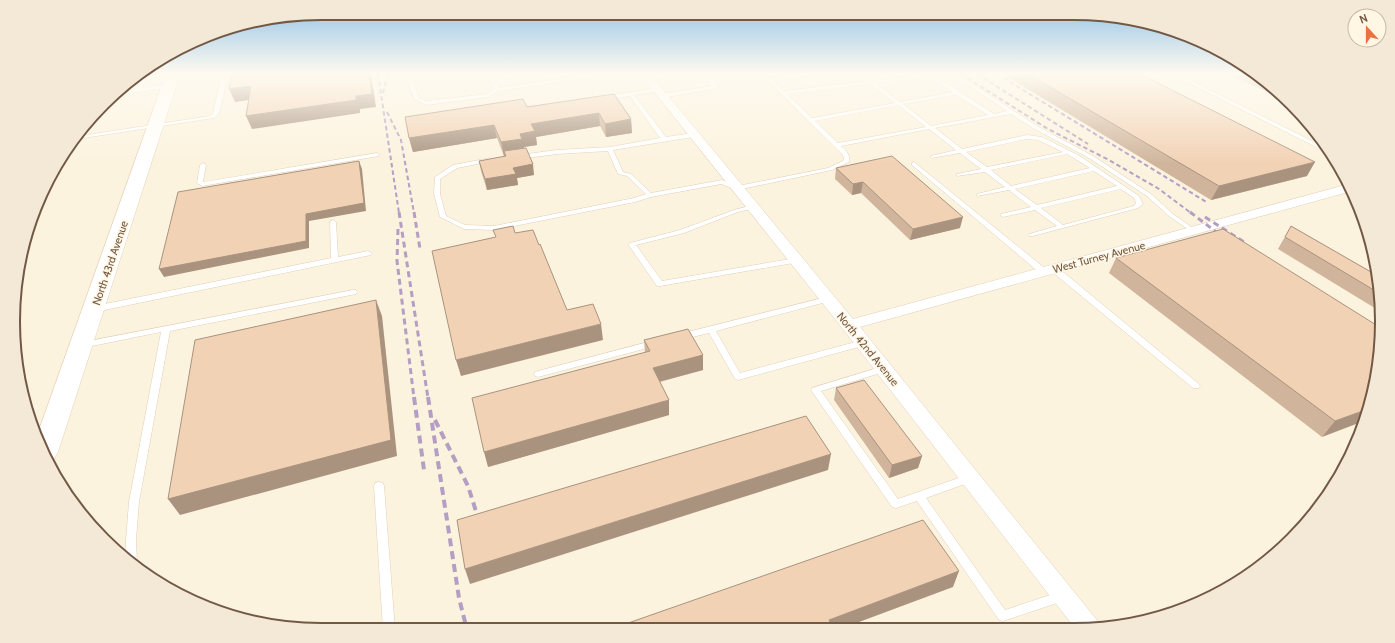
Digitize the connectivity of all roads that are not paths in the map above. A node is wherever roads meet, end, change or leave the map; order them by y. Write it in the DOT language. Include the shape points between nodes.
graph roads {
  1 [pos="163,104"];
  2 [pos="218,104"];
  3 [pos="638,104"];
  4 [pos="668,104"];
  5 [pos="793,104"];
  6 [pos="899,104"];
  7 [pos="975,104"];
  8 [pos="1001,104"];
  9 [pos="1235,104"];
  10 [pos="1013,112"];
  11 [pos="994,116"];
  12 [pos="810,120"];
  13 [pos="156,126"];
  14 [pos="930,128"];
  15 [pos="693,135"];
  16 [pos="82,137"];
  17 [pos="664,139"];
  18 [pos="1317,144"];
  19 [pos="836,145"];
  20 [pos="610,149"];
  21 [pos="962,151"];
  22 [pos="1066,153"];
  23 [pos="377,155"];
  24 [pos="513,157"];
  25 [pos="933,157"];
  26 [pos="499,159"];
  27 [pos="914,164"];
  28 [pos="203,165"];
  29 [pos="1095,169"];
  30 [pos="986,170"];
  31 [pos="959,175"];
  32 [pos="1122,187"];
  33 [pos="737,188"];
  34 [pos="1010,188"];
  35 [pos="1345,189"];
  36 [pos="650,195"];
  37 [pos="979,195"];
  38 [pos="753,207"];
  39 [pos="1036,208"];
  40 [pos="1003,215"];
  41 [pos="333,222"];
  42 [pos="1062,227"];
  43 [pos="1194,231"];
  44 [pos="1030,235"];
  45 [pos="368,253"];
  46 [pos="335,260"];
  47 [pos="796,260"];
  48 [pos="1049,270"];
  49 [pos="353,292"];
  50 [pos="827,299"];
  51 [pos="94,309"];
  52 [pos="849,325"];
  53 [pos="166,329"];
  54 [pos="711,330"];
  55 [pos="863,343"];
  56 [pos="82,345"];
  57 [pos="884,369"];
  58 [pos="538,374"];
  59 [pos="1196,386"];
  60 [pos="46,444"];
  61 [pos="970,478"];
  62 [pos="379,486"];
  63 [pos="919,496"];
  64 [pos="132,556"];
  65 [pos="1063,595"];
  66 [pos="1084,622"];
  67 [pos="389,623"];
  1 -- 13 [label="main road, North 43rd Avenue"];
  2 -- 13 [label="lane" via="216,114 212,117"];
  3 -- 17 [label="lane"];
  4 -- 15 [label="street, North 42nd Avenue"];
  5 -- 12 [label="lane"];
  6 -- 12 [label="lane"];
  6 -- 14 [label="lane"];
  7 -- 11 [label="lane"];
  8 -- 10 [label="lane"];
  9 -- 18 [label="lane"];
  10 -- 11 [label="lane"];
  10 -- 43 [label="lane" via="1143,190"];
  11 -- 14 [label="lane"];
  12 -- 19 [label="lane"];
  13 -- 16 [label="lane"];
  13 -- 51 [label="main road, North 43rd Avenue"];
  14 -- 19 [label="lane"];
  14 -- 21 [label="lane"];
  15 -- 17 [label="lane"];
  15 -- 33 [label="street, North 42nd Avenue"];
  17 -- 20 [label="lane"];
  19 -- 33 [label="lane" via="847,158 846,162 839,166"];
  20 -- 24 [label="lane"];
  20 -- 36 [label="lane" via="620,173 629,175"];
  21 -- 22 [label="lane" via="1034,137"];
  21 -- 25 [label="lane"];
  21 -- 30 [label="lane"];
  22 -- 29 [label="lane" via="1076,156"];
  22 -- 30 [label="lane"];
  23 -- 28 [label="lane" via="202,184 200,183"];
  26 -- 36 [label="lane" via="455,166 437,178 437,194 443,217 464,228 494,228"];
  27 -- 48 [label="lane"];
  29 -- 32 [label="lane"];
  29 -- 34 [label="lane"];
  30 -- 31 [label="lane"];
  30 -- 34 [label="lane"];
  32 -- 39 [label="lane"];
  32 -- 42 [label="lane" via="1138,199 1139,206"];
  33 -- 36 [label="lane" via="722,182"];
  33 -- 38 [label="street, North 42nd Avenue"];
  34 -- 37 [label="lane"];
  34 -- 39 [label="lane"];
  35 -- 43 [label="street, West Turney Avenue"];
  38 -- 47 [label="street, North 42nd Avenue"];
  38 -- 47 [label="lane" via="682,232 632,244 660,284"];
  39 -- 40 [label="lane"];
  39 -- 42 [label="lane"];
  41 -- 46 [label="lane"];
  42 -- 44 [label="lane"];
  43 -- 48 [label="street, West Turney Avenue"];
  45 -- 46 [label="lane"];
  46 -- 51 [label="lane"];
  47 -- 50 [label="street, North 42nd Avenue"];
  48 -- 52 [label="street, West Turney Avenue"];
  48 -- 59 [label="lane"];
  49 -- 53 [label="lane"];
  50 -- 52 [label="street, North 42nd Avenue"];
  50 -- 54 [label="lane"];
  51 -- 56 [label="main road, North 43rd Avenue"];
  52 -- 55 [label="street, North 42nd Avenue"];
  53 -- 56 [label="lane"];
  53 -- 64 [label="lane" via="134,502"];
  54 -- 55 [label="lane" via="738,377"];
  54 -- 58 [label="lane"];
  55 -- 57 [label="street, North 42nd Avenue"];
  56 -- 60 [label="main road, North 43rd Avenue" via="49,426"];
  57 -- 61 [label="street, North 42nd Avenue"];
  57 -- 63 [label="lane" via="815,390 896,504"];
  61 -- 63 [label="lane"];
  61 -- 65 [label="street, North 42nd Avenue"];
  62 -- 67 [label="lane"];
  63 -- 65 [label="lane" via="1003,616"];
  65 -- 66 [label="street, North 42nd Avenue"];
}
